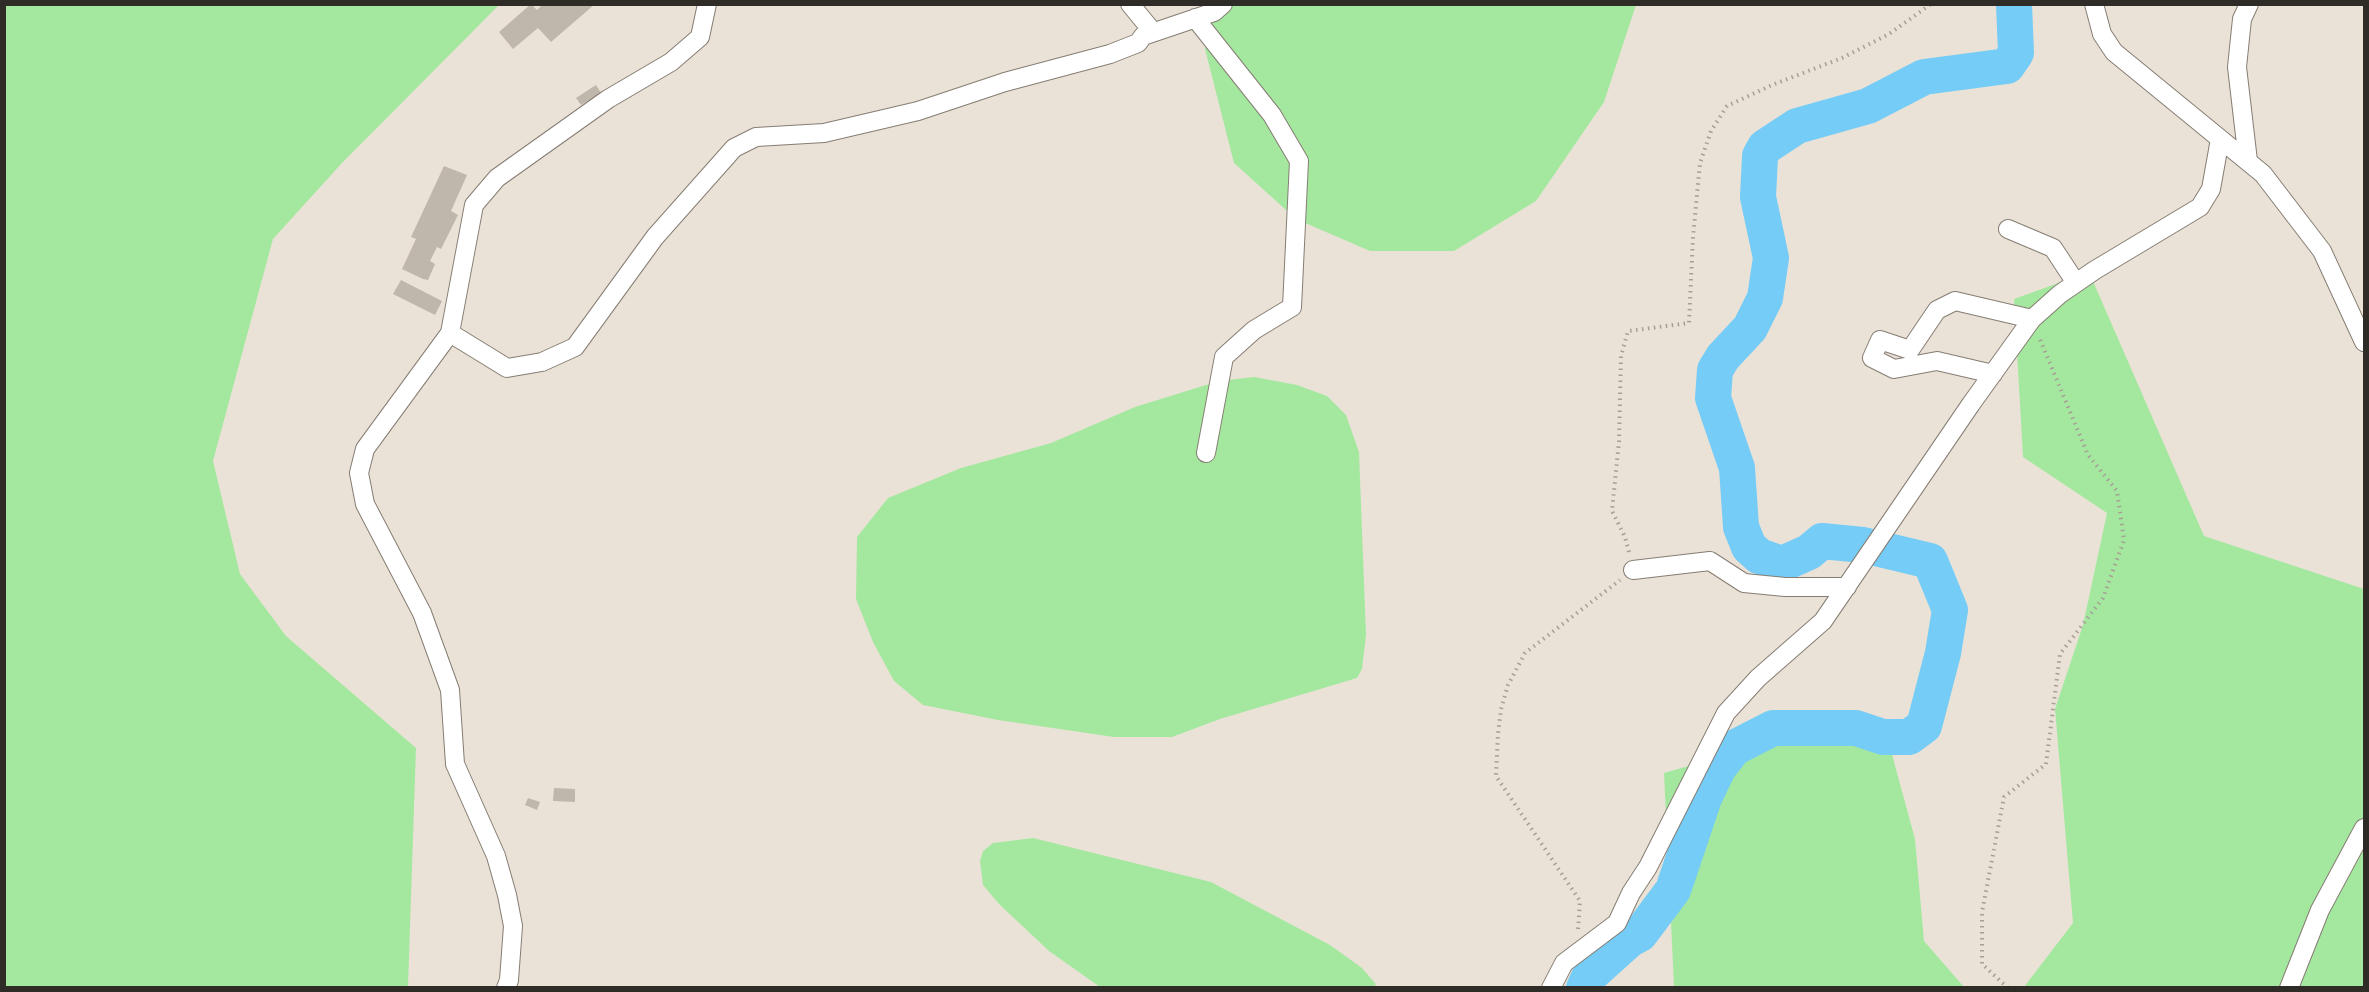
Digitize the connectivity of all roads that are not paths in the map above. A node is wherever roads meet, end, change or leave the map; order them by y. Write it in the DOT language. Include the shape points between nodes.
graph roads {
  1 [pos="707,4"];
  2 [pos="1130,4"];
  3 [pos="1223,4"];
  4 [pos="2094,4"];
  5 [pos="2248,6"];
  6 [pos="1195,18"];
  7 [pos="1153,32"];
  8 [pos="2220,139"];
  9 [pos="2248,161"];
  10 [pos="2007,229"];
  11 [pos="2076,282"];
  12 [pos="2032,320"];
  13 [pos="450,333"];
  14 [pos="2364,342"];
  15 [pos="1993,374"];
  16 [pos="1206,453"];
  17 [pos="1633,570"];
  18 [pos="1847,587"];
  19 [pos="2364,828"];
  20 [pos="506,987"];
  21 [pos="1551,987"];
  22 [pos="2289,987"];
  1 -- 13 [label="street" via="700,37 678,56 608,99 497,178 474,205"];
  2 -- 7 [label="street"];
  3 -- 6 [label="street" via="1214,12"];
  4 -- 8 [label="street" via="2102,34 2114,52"];
  5 -- 9 [label="street" via="2242,19 2237,67"];
  6 -- 7 [label="street"];
  6 -- 16 [label="street" via="1272,115 1299,161 1292,307 1254,330 1224,357"];
  7 -- 13 [label="street" via="1110,54 1005,82 918,111 824,133 756,137 734,148 654,237 575,347 542,362 507,368"];
  8 -- 9 [label="street"];
  8 -- 11 [label="street" via="2211,189 2200,207"];
  9 -- 14 [label="street" via="2263,174 2322,251"];
  10 -- 11 [label="street" via="2053,248"];
  11 -- 12 [label="street"];
  12 -- 15 [label="street"];
  12 -- 15 [label="street" via="1955,301 1937,310 1910,350 1880,340 1872,358 1894,369 1937,361"];
  13 -- 20 [label="street" via="365,449 359,473 365,504 422,613 450,690 455,764 496,856 513,926"];
  15 -- 18 [label="street"];
  17 -- 18 [label="street" via="1710,561 1744,583"];
  18 -- 21 [label="street" via="1823,621 1758,678 1726,713 1617,923 1575,952"];
  19 -- 22 [label="street" via="2320,910"];
}
